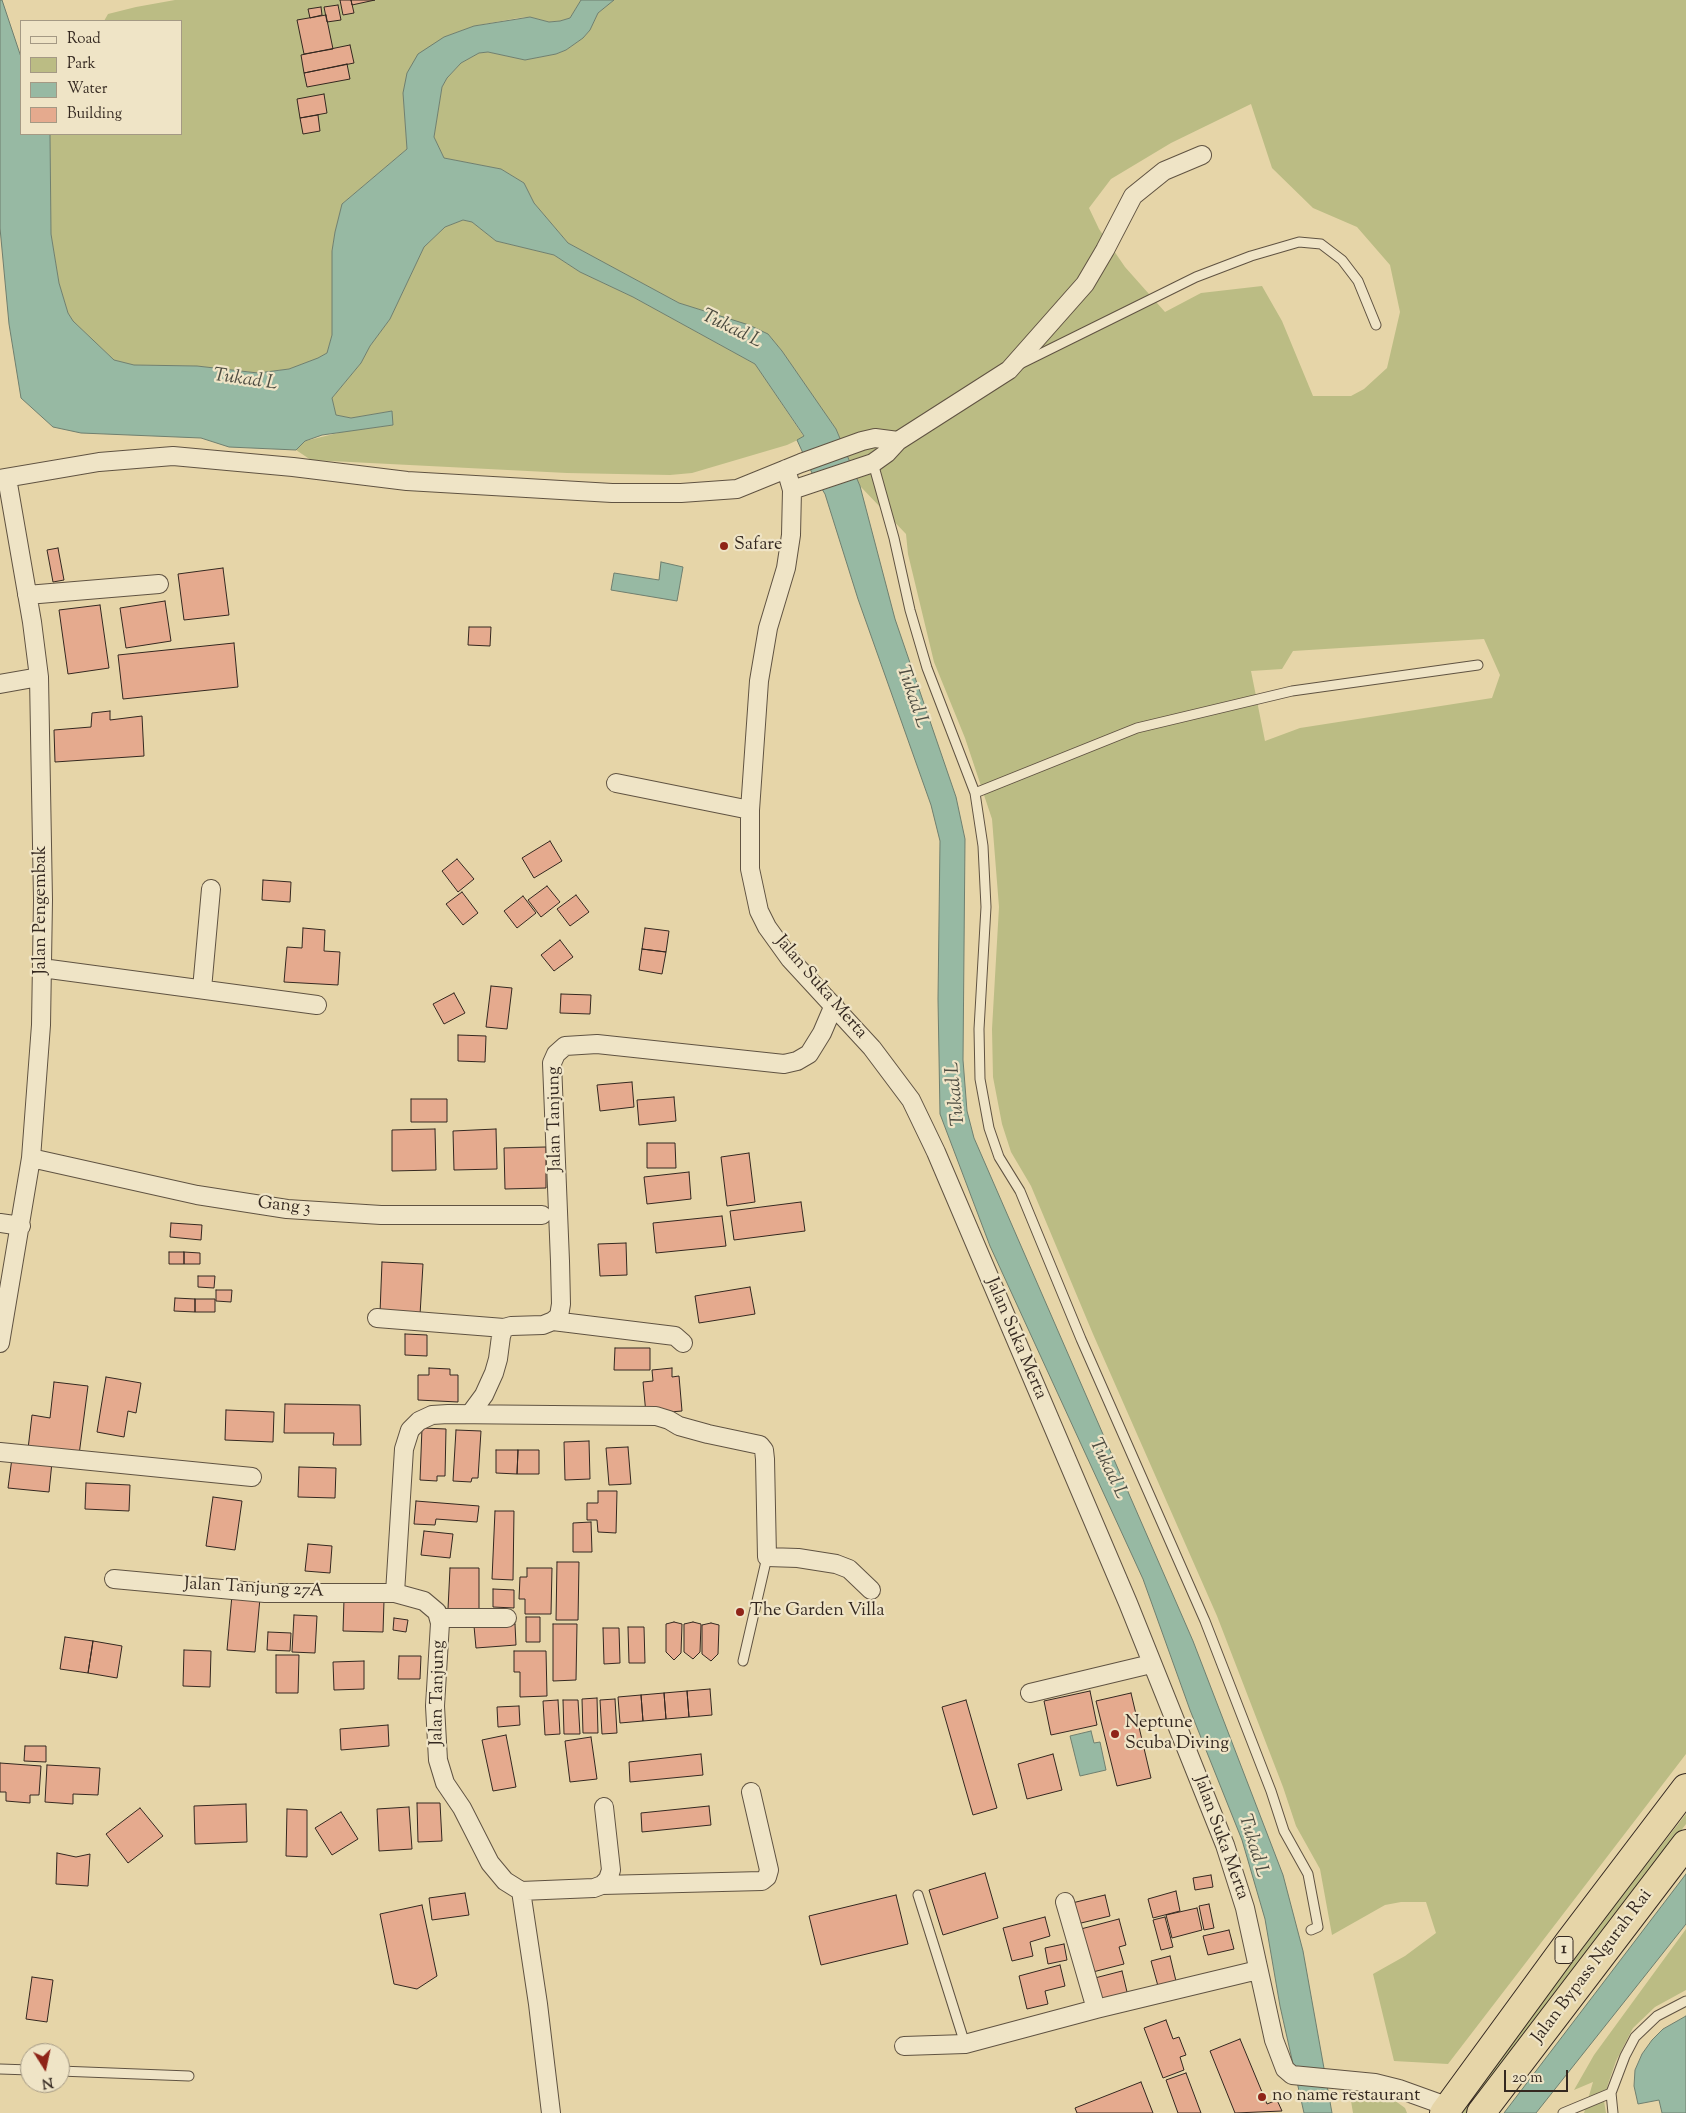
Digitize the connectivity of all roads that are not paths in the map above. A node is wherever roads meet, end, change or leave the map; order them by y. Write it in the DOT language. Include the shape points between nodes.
graph roads {
  1 [pos="1202,155"];
  2 [pos="1376,325"];
  3 [pos="1009,370"];
  4 [pos="898,441"];
  5 [pos="793,466"];
  6 [pos="866,466"];
  7 [pos="3,478"];
  8 [pos="792,490"];
  9 [pos="159,584"];
  10 [pos="27,596"];
  11 [pos="1478,665"];
  12 [pos="38,677"];
  13 [pos="0,684"];
  14 [pos="616,783"];
  15 [pos="975,793"];
  16 [pos="750,810"];
  17 [pos="211,889"];
  18 [pos="42,968"];
  19 [pos="202,989"];
  20 [pos="317,1005"];
  21 [pos="834,1006"];
  22 [pos="31,1158"];
  23 [pos="542,1215"];
  24 [pos="0,1223"];
  25 [pos="21,1226"];
  26 [pos="377,1318"];
  27 [pos="553,1321"];
  28 [pos="504,1328"];
  29 [pos="0,1343"];
  30 [pos="683,1344"];
  31 [pos="470,1414"];
  32 [pos="0,1452"];
  33 [pos="252,1477"];
  34 [pos="767,1557"];
  35 [pos="114,1579"];
  36 [pos="871,1590"];
  37 [pos="395,1593"];
  38 [pos="440,1618"];
  39 [pos="507,1618"];
  40 [pos="743,1661"];
  41 [pos="1151,1664"];
  42 [pos="1030,1694"];
  43 [pos="1686,1788"];
  44 [pos="751,1792"];
  45 [pos="604,1808"];
  46 [pos="1686,1844"];
  47 [pos="602,1885"];
  48 [pos="521,1892"];
  49 [pos="918,1895"];
  50 [pos="1065,1902"];
  51 [pos="1311,1930"];
  52 [pos="1258,1970"];
  53 [pos="1686,2000"];
  54 [pos="1096,2009"];
  55 [pos="965,2044"];
  56 [pos="904,2046"];
  57 [pos="0,2069"];
  58 [pos="20,2070"];
  59 [pos="70,2072"];
  60 [pos="189,2076"];
  61 [pos="1611,2093"];
  62 [pos="1447,2110"];
  63 [pos="551,2113"];
  64 [pos="1482,2113"];
  65 [pos="1563,2113"];
  66 [pos="1613,2113"];
  1 -- 3 [label="street" via="1164,171 1133,196 1085,284"];
  2 -- 3 [label="lane" via="1358,281 1342,260 1321,244 1299,242 1250,256 1196,277"];
  3 -- 4 [label="street"];
  4 -- 5 [label="street" via="875,438"];
  4 -- 6 [label="street"];
  5 -- 7 [label="street" via="737,489 681,493 612,493 407,482 173,456 99,462"];
  5 -- 8 [label="street, Jalan Suka Merta"];
  6 -- 8 [label="street"];
  6 -- 15 [label="lane" via="894,538 927,668"];
  7 -- 10 [label="street, Jalan Pengembak"];
  8 -- 16 [label="street, Jalan Suka Merta" via="786,568 768,628 759,681"];
  9 -- 10 [label="street"];
  10 -- 12 [label="street, Jalan Pengembak"];
  11 -- 15 [label="lane" via="1292,691 1137,728"];
  12 -- 13 [label="street"];
  12 -- 18 [label="street, Jalan Pengembak"];
  14 -- 16 [label="street"];
  15 -- 51 [label="lane" via="983,846 986,907 979,1029 980,1078 989,1128 999,1157 1020,1191 1205,1621 1284,1831 1308,1874 1318,1927"];
  16 -- 21 [label="street, Jalan Suka Merta" via="750,869 766,927 790,959"];
  17 -- 19 [label="street"];
  18 -- 19 [label="street"];
  18 -- 22 [label="street, Jalan Pengembak"];
  19 -- 20 [label="street"];
  21 -- 27 [label="street, Jalan Tanjung" via="809,1054 784,1064 597,1044 565,1046 556,1054 552,1063 561,1304 559,1316"];
  21 -- 41 [label="street, Jalan Suka Merta" via="892,1074 923,1124 1128,1603"];
  22 -- 23 [label="street, Gang 3" via="197,1196 286,1209 400,1216"];
  22 -- 25 [label="street, Jalan Pengembak"];
  24 -- 25 [label="street"];
  25 -- 29 [label="street, Jalan Pengembak"];
  26 -- 28 [label="street"];
  27 -- 28 [label="street" via="543,1325"];
  27 -- 30 [label="street" via="675,1336"];
  28 -- 31 [label="street" via="494,1373"];
  31 -- 34 [label="street" via="656,1416 693,1430 760,1445 764,1450"];
  31 -- 37 [label="street" via="432,1415 410,1430 404,1449"];
  32 -- 33 [label="street"];
  34 -- 36 [label="street" via="836,1564 849,1569"];
  34 -- 40 [label="lane"];
  35 -- 37 [label="street, Jalan Tanjung 27A" via="265,1593"];
  37 -- 38 [label="street, Jalan Tanjung" via="424,1601"];
  38 -- 39 [label="street"];
  38 -- 48 [label="street, Jalan Tanjung" via="435,1706 438,1760 445,1783 462,1808 490,1863 505,1881"];
  41 -- 42 [label="street"];
  41 -- 52 [label="street, Jalan Suka Merta" via="1225,1845 1245,1908"];
  43 -- 62 [label="highway, Jalan Bypass Ngurah Rai / 1"];
  44 -- 47 [label="street" via="769,1870 767,1877 762,1880"];
  45 -- 47 [label="street" via="611,1870"];
  46 -- 64 [label="highway, Jalan Bypass Ngurah Rai / 1"];
  47 -- 48 [label="street"];
  48 -- 63 [label="street"];
  49 -- 55 [label="lane"];
  50 -- 54 [label="street"];
  52 -- 54 [label="street"];
  52 -- 62 [label="street, Jalan Suka Merta" via="1274,2040 1284,2069 1292,2075 1399,2089"];
  53 -- 61 [label="lane" via="1658,2016 1635,2037"];
  54 -- 55 [label="street"];
  55 -- 56 [label="street"];
  57 -- 58 [label="lane"];
  59 -- 60 [label="lane"];
  61 -- 65 [label="lane"];
  61 -- 66 [label="lane"];
}
